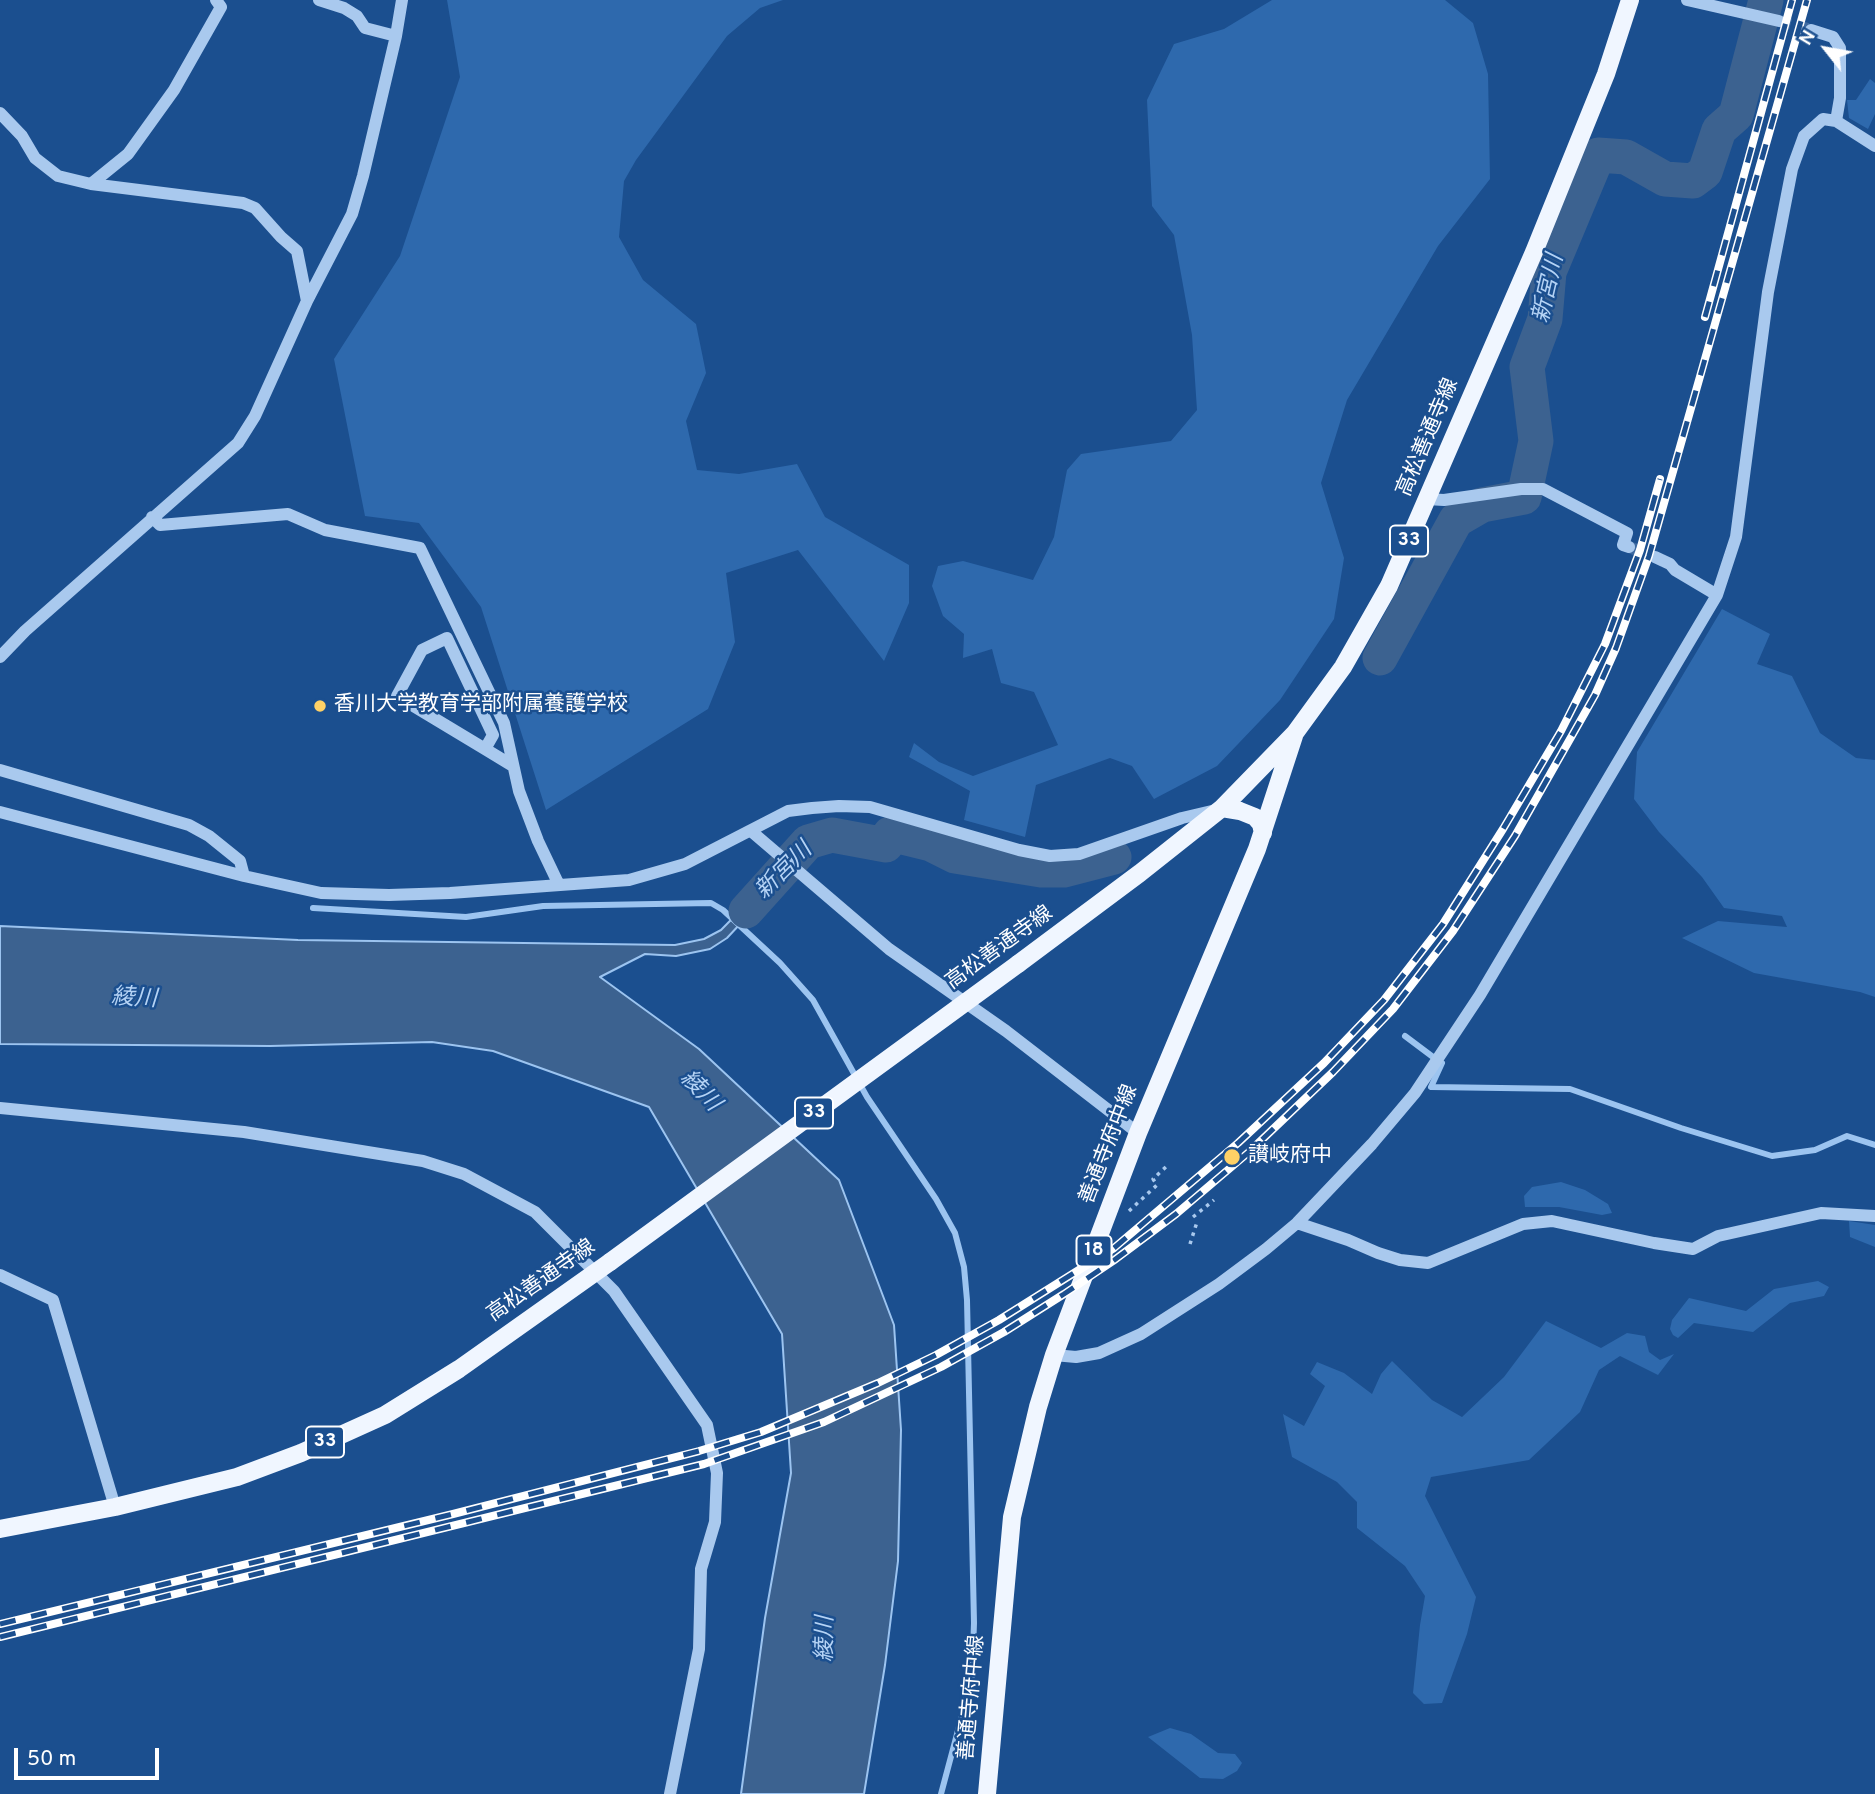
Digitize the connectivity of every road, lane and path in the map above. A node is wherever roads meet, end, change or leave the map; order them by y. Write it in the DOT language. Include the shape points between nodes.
graph roads {
  1 [pos="216,0"];
  2 [pos="320,0"];
  3 [pos="402,0"];
  4 [pos="1630,0"];
  5 [pos="1687,0"];
  6 [pos="1766,18"];
  7 [pos="1811,30"];
  8 [pos="396,36"];
  9 [pos="0,113"];
  10 [pos="1836,121"];
  11 [pos="1875,146"];
  12 [pos="91,184"];
  13 [pos="307,301"];
  14 [pos="1427,499"];
  15 [pos="152,517"];
  16 [pos="1629,547"];
  17 [pos="1655,557"];
  18 [pos="1717,595"];
  19 [pos="0,657"];
  20 [pos="1295,733"];
  21 [pos="485,749"];
  22 [pos="513,766"];
  23 [pos="0,770"];
  24 [pos="1222,808"];
  25 [pos="0,812"];
  26 [pos="751,831"];
  27 [pos="1263,833"];
  28 [pos="244,876"];
  29 [pos="559,885"];
  30 [pos="0,1108"];
  31 [pos="1138,1133"];
  32 [pos="1169,1164"];
  33 [pos="1214,1200"];
  34 [pos="1125,1214"];
  35 [pos="1875,1216"];
  36 [pos="1193,1217"];
  37 [pos="1197,1222"];
  38 [pos="1297,1223"];
  39 [pos="1190,1244"];
  40 [pos="602,1267"];
  41 [pos="0,1275"];
  42 [pos="1054,1355"];
  43 [pos="115,1507"];
  44 [pos="0,1530"];
  45 [pos="670,1794"];
  46 [pos="988,1794"];
  1 -- 12 [label="street" via="221,7 174,90 128,153"];
  2 -- 8 [label="street" via="344,8 365,27"];
  3 -- 8 [label="street"];
  4 -- 14 [label="main road, 高松善通寺線 / 33" via="1591,112"];
  5 -- 6 [label="street"];
  7 -- 10 [label="street" via="1833,37 1840,48"];
  8 -- 13 [label="street" via="352,214"];
  9 -- 12 [label="street" via="35,158 58,176"];
  10 -- 11 [label="street"];
  10 -- 18 [label="street" via="1822,119 1804,136 1792,169 1768,292 1736,537"];
  12 -- 13 [label="street" via="243,202 255,208 297,251"];
  13 -- 15 [label="street" via="238,443"];
  14 -- 16 [label="street" via="1543,489 1627,533 1623,545"];
  14 -- 20 [label="main road, 高松善通寺線 / 33" via="1389,586 1326,692"];
  15 -- 19 [label="street"];
  15 -- 22 [label="street" via="160,525 288,514 325,530 419,548 504,723"];
  17 -- 18 [label="street"];
  18 -- 38 [label="street" via="1444,1050 1415,1093"];
  20 -- 24 [label="main road, 高松善通寺線 / 33"];
  20 -- 27 [label="main road, 善通寺府中線 / 18"];
  21 -- 21 [label="street" via="493,735 447,638 422,650 397,696"];
  21 -- 22 [label="street"];
  22 -- 29 [label="street" via="538,841"];
  23 -- 28 [label="street" via="189,825 240,861"];
  24 -- 26 [label="street" via="1079,854 1050,856 870,807 788,811"];
  24 -- 27 [label="main road" via="1255,817"];
  24 -- 40 [label="main road, 高松善通寺線 / 33, bridge" via="1018,964"];
  25 -- 28 [label="street"];
  26 -- 29 [label="street" via="685,864 629,880"];
  26 -- 31 [label="street" via="889,949 1006,1031"];
  27 -- 31 [label="main road, 善通寺府中線 / 18"];
  28 -- 29 [label="street" via="321,893 450,893"];
  30 -- 40 [label="street" via="244,1132 423,1161 464,1174 535,1212"];
  31 -- 42 [label="main road, 善通寺府中線 / 18"];
  32 -- 34 [label="path" via="1153,1179 1157,1185"];
  33 -- 36 [label="path"];
  35 -- 38 [label="street" via="1821,1213 1718,1236 1693,1249 1552,1221 1523,1224 1428,1263 1400,1260"];
  37 -- 39 [label="path"];
  38 -- 42 [label="street" via="1219,1284 1141,1334 1099,1353"];
  40 -- 43 [label="main road, 高松善通寺線 / 33" via="459,1369 385,1415 237,1477"];
  40 -- 45 [label="street" via="707,1425 717,1473 715,1522 701,1569 699,1649"];
  41 -- 43 [label="street" via="53,1300"];
  42 -- 46 [label="main road, 善通寺府中線 / 18" via="1012,1517"];
  43 -- 44 [label="main road, 高松善通寺線 / 33"];
}
